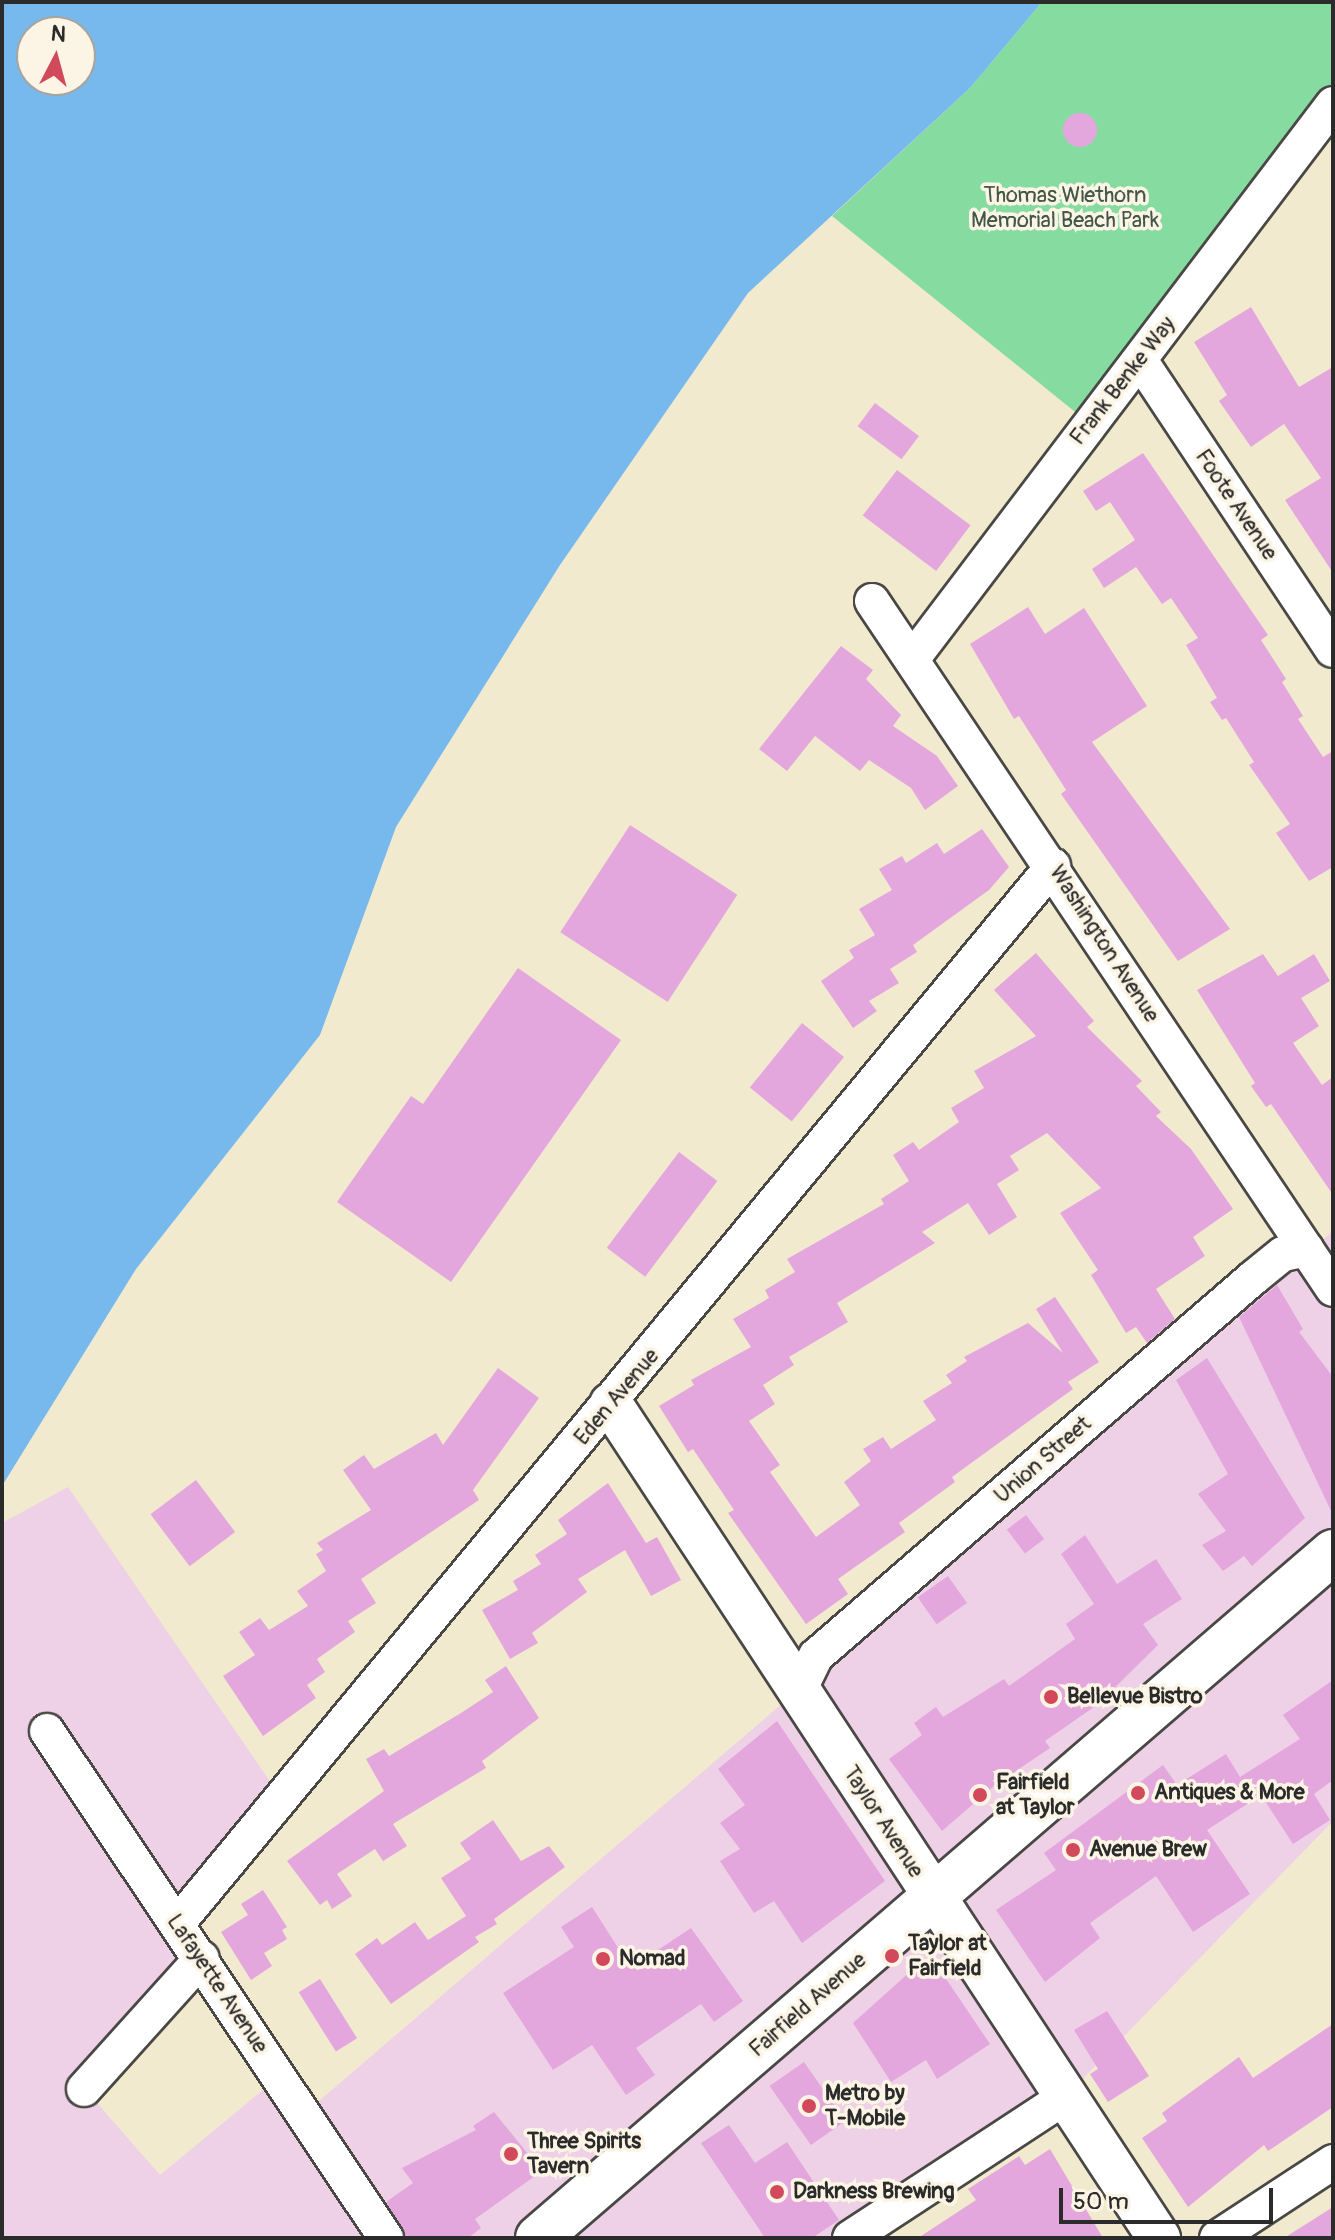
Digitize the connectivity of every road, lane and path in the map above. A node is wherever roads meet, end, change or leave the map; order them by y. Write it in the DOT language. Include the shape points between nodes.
graph roads {
  1 [pos="1333,104"];
  2 [pos="1140,360"];
  3 [pos="872,601"];
  4 [pos="1333,650"];
  5 [pos="913,658"];
  6 [pos="1053,866"];
  7 [pos="1306,1249"];
  8 [pos="1333,1289"];
  9 [pos="611,1404"];
  10 [pos="1333,1552"];
  11 [pos="798,1693"];
  12 [pos="47,1731"];
  13 [pos="933,1898"];
  14 [pos="177,1924"];
  15 [pos="202,1958"];
  16 [pos="84,2089"];
  17 [pos="1064,2098"];
  18 [pos="1333,2162"];
  19 [pos="386,2238"];
  20 [pos="538,2238"];
  21 [pos="850,2238"];
  22 [pos="1159,2238"];
  23 [pos="1217,2238"];
  1 -- 2 [label="street, Frank Benke Way"];
  2 -- 4 [label="street, Foote Avenue"];
  2 -- 5 [label="street, Frank Benke Way"];
  3 -- 5 [label="street, Washington Avenue"];
  5 -- 6 [label="street, Washington Avenue"];
  6 -- 7 [label="street, Washington Avenue"];
  6 -- 9 [label="street, Eden Avenue"];
  7 -- 8 [label="street, Washington Avenue"];
  7 -- 11 [label="street, Union Street" via="1283,1254 1253,1278 816,1656"];
  9 -- 11 [label="street, Taylor Avenue"];
  9 -- 14 [label="street, Eden Avenue"];
  10 -- 13 [label="main road, Fairfield Avenue"];
  11 -- 13 [label="street, Taylor Avenue"];
  12 -- 14 [label="street, Lafayette Avenue"];
  13 -- 17 [label="street, Taylor Avenue"];
  13 -- 20 [label="main road, Fairfield Avenue"];
  14 -- 15 [label="street, Lafayette Avenue"];
  15 -- 16 [label="street"];
  15 -- 19 [label="street, Lafayette Avenue"];
  17 -- 21 [label="street"];
  17 -- 22 [label="street, Taylor Avenue"];
  18 -- 23 [label="street"];
}
